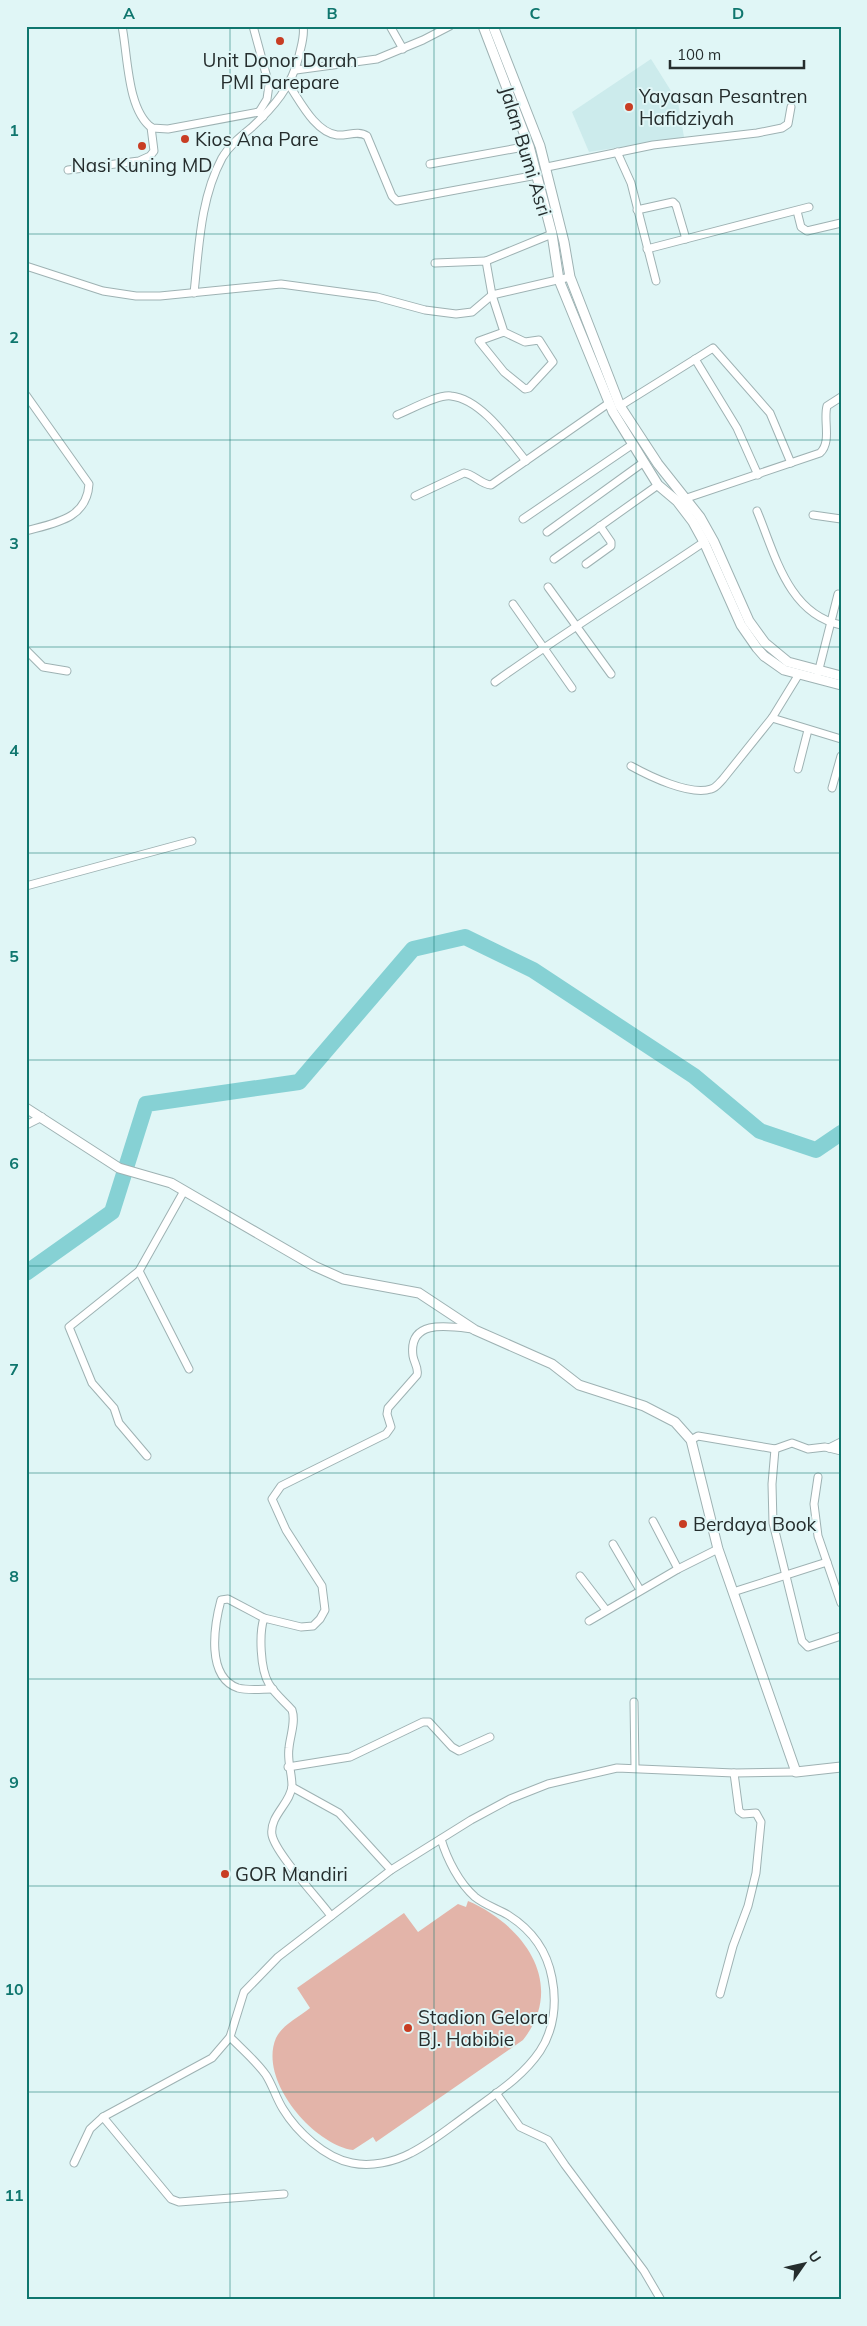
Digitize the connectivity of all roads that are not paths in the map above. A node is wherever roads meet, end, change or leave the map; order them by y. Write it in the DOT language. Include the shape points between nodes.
graph roads {
  1 [pos="122,26"];
  2 [pos="253,26"];
  3 [pos="304,26"];
  4 [pos="390,26"];
  5 [pos="450,26"];
  6 [pos="482,26"];
  7 [pos="493,26"];
  8 [pos="495,42"];
  9 [pos="403,49"];
  10 [pos="296,70"];
  11 [pos="289,85"];
  12 [pos="791,106"];
  13 [pos="261,114"];
  14 [pos="150,127"];
  15 [pos="529,146"];
  16 [pos="617,152"];
  17 [pos="430,164"];
  18 [pos="546,167"];
  19 [pos="68,170"];
  20 [pos="537,175"];
  21 [pos="809,208"];
  22 [pos="637,210"];
  23 [pos="796,211"];
  24 [pos="841,223"];
  25 [pos="552,234"];
  26 [pos="686,239"];
  27 [pos="647,248"];
  28 [pos="486,261"];
  29 [pos="435,263"];
  30 [pos="26,266"];
  31 [pos="570,277"];
  32 [pos="559,280"];
  33 [pos="656,282"];
  34 [pos="194,293"];
  35 [pos="492,295"];
  36 [pos="504,332"];
  37 [pos="695,359"];
  38 [pos="26,395"];
  39 [pos="841,397"];
  40 [pos="609,403"];
  41 [pos="620,406"];
  42 [pos="396,415"];
  43 [pos="632,444"];
  44 [pos="526,461"];
  45 [pos="644,462"];
  46 [pos="791,463"];
  47 [pos="758,475"];
  48 [pos="658,485"];
  49 [pos="416,496"];
  50 [pos="687,498"];
  51 [pos="677,501"];
  52 [pos="757,511"];
  53 [pos="813,515"];
  54 [pos="523,519"];
  55 [pos="841,519"];
  56 [pos="600,526"];
  57 [pos="26,531"];
  58 [pos="547,532"];
  59 [pos="704,542"];
  60 [pos="554,559"];
  61 [pos="586,564"];
  62 [pos="548,587"];
  63 [pos="838,594"];
  64 [pos="512,604"];
  65 [pos="830,622"];
  66 [pos="745,623"];
  67 [pos="841,625"];
  68 [pos="577,627"];
  69 [pos="542,648"];
  70 [pos="26,650"];
  71 [pos="67,671"];
  72 [pos="611,674"];
  73 [pos="799,674"];
  74 [pos="818,674"];
  75 [pos="841,676"];
  76 [pos="495,682"];
  77 [pos="841,685"];
  78 [pos="572,688"];
  79 [pos="772,718"];
  80 [pos="808,730"];
  81 [pos="841,739"];
  82 [pos="841,756"];
  83 [pos="631,766"];
  84 [pos="798,769"];
  85 [pos="832,788"];
  86 [pos="192,841"];
  87 [pos="26,886"];
  88 [pos="26,1108"];
  89 [pos="42,1117"];
  90 [pos="26,1125"];
  91 [pos="184,1191"];
  92 [pos="139,1272"];
  93 [pos="475,1330"];
  94 [pos="188,1369"];
  95 [pos="690,1440"];
  96 [pos="841,1442"];
  97 [pos="829,1448"];
  98 [pos="775,1449"];
  99 [pos="841,1451"];
  100 [pos="147,1456"];
  101 [pos="818,1477"];
  102 [pos="653,1521"];
  103 [pos="613,1544"];
  104 [pos="718,1549"];
  105 [pos="827,1562"];
  106 [pos="678,1569"];
  107 [pos="786,1575"];
  108 [pos="580,1576"];
  109 [pos="640,1590"];
  110 [pos="733,1592"];
  111 [pos="841,1603"];
  112 [pos="606,1610"];
  113 [pos="264,1618"];
  114 [pos="589,1621"];
  115 [pos="841,1636"];
  116 [pos="273,1689"];
  117 [pos="634,1702"];
  118 [pos="490,1737"];
  119 [pos="288,1767"];
  120 [pos="841,1767"];
  121 [pos="635,1768"];
  122 [pos="796,1772"];
  123 [pos="734,1773"];
  124 [pos="292,1787"];
  125 [pos="441,1839"];
  126 [pos="391,1870"];
  127 [pos="331,1916"];
  128 [pos="720,1994"];
  129 [pos="230,2036"];
  130 [pos="496,2093"];
  131 [pos="103,2117"];
  132 [pos="74,2163"];
  133 [pos="284,2194"];
  134 [pos="661,2300"];
  1 -- 14 [label="street" via="133,94 141,117"];
  2 -- 13 [label="street" via="269,85"];
  3 -- 10 [label="street"];
  4 -- 9 [label="street"];
  5 -- 9 [label="street"];
  6 -- 8 [label="street, Jalan Bumi Asri"];
  7 -- 8 [label="street, Jalan Bumi Asri"];
  8 -- 15 [label="street, Jalan Bumi Asri"];
  8 -- 18 [label="street, Jalan Bumi Asri" via="534,126"];
  9 -- 10 [label="street" via="365,62"];
  10 -- 11 [label="street"];
  11 -- 13 [label="street"];
  11 -- 20 [label="street" via="310,116 331,133 368,136 396,201"];
  12 -- 16 [label="street" via="788,124 782,128"];
  13 -- 14 [label="street" via="168,129"];
  13 -- 34 [label="street" via="222,157 209,188"];
  14 -- 19 [label="street" via="154,151 147,158"];
  15 -- 17 [label="street"];
  15 -- 20 [label="street, Jalan Bumi Asri"];
  16 -- 18 [label="street"];
  16 -- 22 [label="street" via="631,183"];
  18 -- 31 [label="street, Jalan Bumi Asri"];
  20 -- 25 [label="street, Jalan Bumi Asri"];
  21 -- 23 [label="street"];
  22 -- 26 [label="street" via="673,202"];
  22 -- 27 [label="street"];
  23 -- 24 [label="street" via="801,227 807,231"];
  23 -- 26 [label="street"];
  25 -- 28 [label="street"];
  25 -- 32 [label="street, Jalan Bumi Asri"];
  26 -- 27 [label="street"];
  27 -- 33 [label="street"];
  28 -- 29 [label="street"];
  28 -- 35 [label="street"];
  30 -- 34 [label="street" via="103,290 136,296"];
  31 -- 32 [label="street"];
  31 -- 41 [label="street, Jalan Bumi Asri"];
  32 -- 35 [label="street"];
  32 -- 40 [label="street, Jalan Bumi Asri"];
  34 -- 35 [label="street" via="281,284 377,297 425,310 456,314 472,312"];
  35 -- 36 [label="street"];
  36 -- 36 [label="street" via="479,341 514,382 529,388 552,365 552,360 539,340 525,342"];
  37 -- 41 [label="street"];
  37 -- 46 [label="street" via="713,348 770,413"];
  37 -- 47 [label="street" via="737,428"];
  38 -- 57 [label="street" via="89,484 85,504 80,510 69,517"];
  39 -- 46 [label="street" via="828,406 823,450"];
  40 -- 43 [label="street, Jalan Bumi Asri"];
  40 -- 44 [label="street"];
  41 -- 50 [label="street, Jalan Bumi Asri" via="658,464"];
  42 -- 44 [label="street" via="450,396 464,400 487,415"];
  43 -- 45 [label="street, Jalan Bumi Asri"];
  43 -- 54 [label="street"];
  44 -- 49 [label="street" via="491,485 464,473"];
  45 -- 48 [label="street, Jalan Bumi Asri"];
  45 -- 58 [label="street"];
  46 -- 47 [label="street"];
  47 -- 50 [label="street"];
  48 -- 51 [label="street, Jalan Bumi Asri"];
  48 -- 56 [label="street"];
  50 -- 51 [label="street"];
  50 -- 66 [label="street, Jalan Bumi Asri" via="714,542"];
  51 -- 59 [label="street, Jalan Bumi Asri"];
  52 -- 65 [label="street" via="788,584 802,604"];
  53 -- 55 [label="street"];
  56 -- 60 [label="street"];
  56 -- 61 [label="street" via="612,542 611,546"];
  59 -- 66 [label="street, Jalan Bumi Asri"];
  59 -- 68 [label="street"];
  62 -- 68 [label="street"];
  63 -- 65 [label="street"];
  64 -- 69 [label="street"];
  65 -- 67 [label="street"];
  65 -- 74 [label="street"];
  66 -- 73 [label="street" via="764,656 784,670"];
  66 -- 74 [label="street" via="778,656"];
  68 -- 69 [label="street"];
  68 -- 72 [label="street"];
  69 -- 76 [label="street"];
  69 -- 78 [label="street"];
  70 -- 71 [label="street" via="43,667"];
  73 -- 74 [label="street"];
  73 -- 79 [label="street"];
  74 -- 75 [label="street"];
  74 -- 77 [label="street"];
  79 -- 80 [label="street"];
  79 -- 83 [label="street" via="723,780 710,790 666,782"];
  80 -- 81 [label="street"];
  80 -- 84 [label="street"];
  82 -- 85 [label="street"];
  86 -- 87 [label="street"];
  88 -- 89 [label="street"];
  89 -- 90 [label="street"];
  89 -- 91 [label="street" via="119,1168 171,1183"];
  91 -- 92 [label="street"];
  91 -- 93 [label="street" via="323,1270 343,1279 419,1293"];
  92 -- 94 [label="street"];
  92 -- 100 [label="street" via="69,1327 92,1383 114,1408 119,1423"];
  93 -- 95 [label="street" via="552,1364 579,1385 665,1415 684,1429"];
  93 -- 113 [label="street" via="448,1326 421,1330 413,1348 418,1375 388,1408 391,1427 386,1434 281,1486 275,1492 272,1498 286,1530 322,1586 325,1610 312,1626"];
  95 -- 98 [label="street" via="698,1436"];
  95 -- 104 [label="street"];
  96 -- 97 [label="street"];
  97 -- 98 [label="street" via="808,1450 792,1444"];
  97 -- 99 [label="street"];
  98 -- 107 [label="street" via="773,1523"];
  101 -- 105 [label="street" via="814,1504 818,1536"];
  102 -- 106 [label="street"];
  103 -- 109 [label="street"];
  104 -- 106 [label="street"];
  104 -- 110 [label="street"];
  105 -- 107 [label="street"];
  105 -- 111 [label="street"];
  106 -- 109 [label="street"];
  107 -- 110 [label="street"];
  107 -- 115 [label="street" via="805,1645 808,1647"];
  108 -- 112 [label="street"];
  109 -- 112 [label="street"];
  110 -- 122 [label="street"];
  112 -- 114 [label="street"];
  113 -- 116 [label="street" via="260,1630 264,1670"];
  113 -- 116 [label="street" via="228,1599 221,1600 217,1623 217,1663 221,1674 236,1687"];
  116 -- 119 [label="street" via="294,1716"];
  117 -- 121 [label="street"];
  118 -- 119 [label="street" via="459,1751 429,1722 423,1722 350,1757"];
  119 -- 124 [label="street"];
  120 -- 122 [label="street"];
  121 -- 123 [label="street"];
  121 -- 125 [label="street" via="603,1770 548,1784 510,1799"];
  122 -- 123 [label="street"];
  123 -- 128 [label="street" via="739,1811 743,1814 756,1813 761,1822 756,1873"];
  124 -- 126 [label="street" via="339,1813"];
  124 -- 127 [label="street" via="273,1822 272,1835 278,1848"];
  125 -- 126 [label="street"];
  125 -- 130 [label="street" via="467,1889 476,1898 509,1916 538,1943 552,1979 555,2002 549,2034 529,2065"];
  126 -- 127 [label="street"];
  127 -- 129 [label="street" via="278,1958 244,1992"];
  129 -- 130 [label="street" via="262,2071 282,2108 302,2133 329,2154 352,2163 370,2165 410,2154"];
  129 -- 131 [label="street" via="208,2061"];
  130 -- 134 [label="street" via="520,2127 548,2140 644,2271"];
  131 -- 132 [label="street" via="90,2129"];
  131 -- 133 [label="street" via="171,2199 179,2202"];
}
